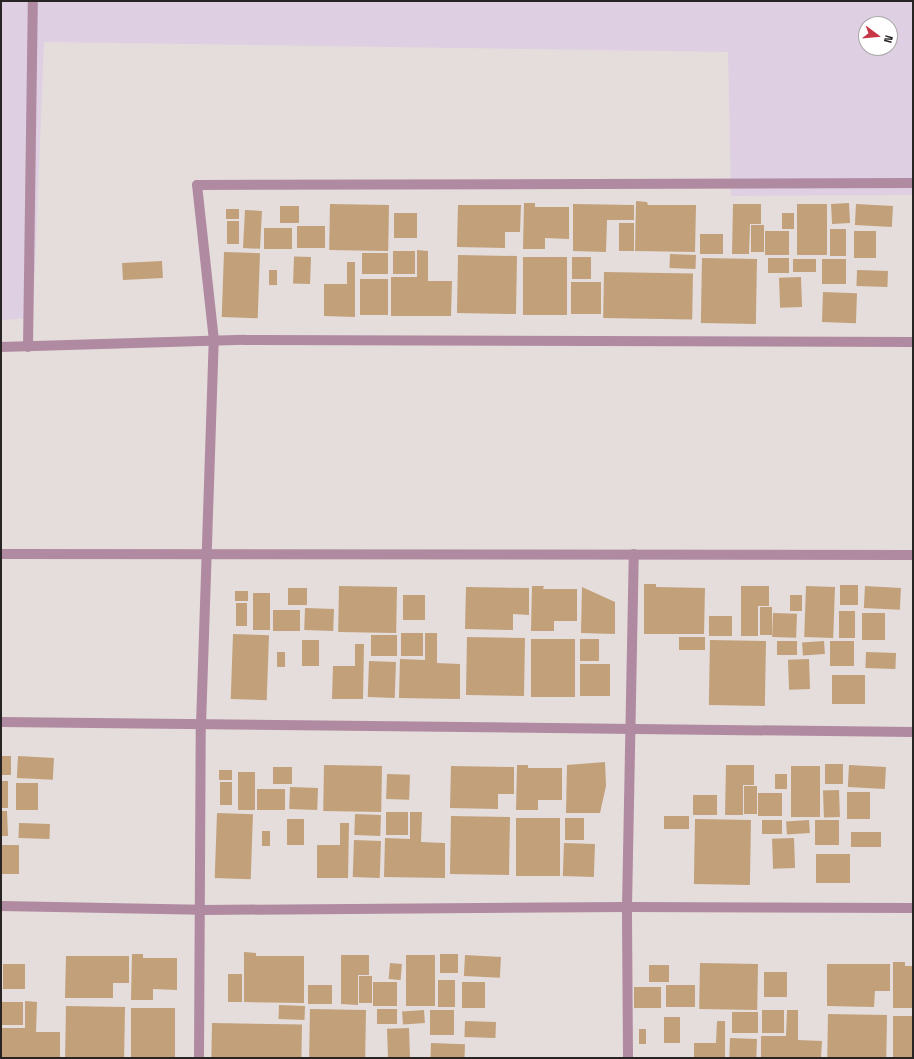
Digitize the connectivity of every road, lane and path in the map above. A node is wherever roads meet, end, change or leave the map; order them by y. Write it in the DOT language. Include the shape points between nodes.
graph roads {
  1 [pos="33,1"];
  2 [pos="913,183"];
  3 [pos="214,341"];
  4 [pos="913,342"];
  5 [pos="28,347"];
  6 [pos="1,348"];
  7 [pos="1,554"];
  8 [pos="207,554"];
  9 [pos="634,554"];
  10 [pos="913,555"];
  11 [pos="1,722"];
  12 [pos="201,725"];
  13 [pos="630,729"];
  14 [pos="913,732"];
  15 [pos="1,906"];
  16 [pos="627,907"];
  17 [pos="913,908"];
  18 [pos="201,910"];
  19 [pos="199,1058"];
  20 [pos="628,1058"];
  1 -- 5 [label="street"];
  2 -- 3 [label="street" via="197,185"];
  3 -- 4 [label="street"];
  3 -- 5 [label="street"];
  3 -- 8 [label="street"];
  5 -- 6 [label="street"];
  7 -- 8 [label="street"];
  8 -- 9 [label="street"];
  8 -- 12 [label="street"];
  9 -- 10 [label="street"];
  9 -- 13 [label="street"];
  11 -- 12 [label="street"];
  12 -- 13 [label="street"];
  12 -- 18 [label="street"];
  13 -- 14 [label="street"];
  13 -- 16 [label="street"];
  15 -- 18 [label="street"];
  16 -- 17 [label="street"];
  16 -- 18 [label="street"];
  16 -- 20 [label="street"];
  18 -- 19 [label="street"];
}
